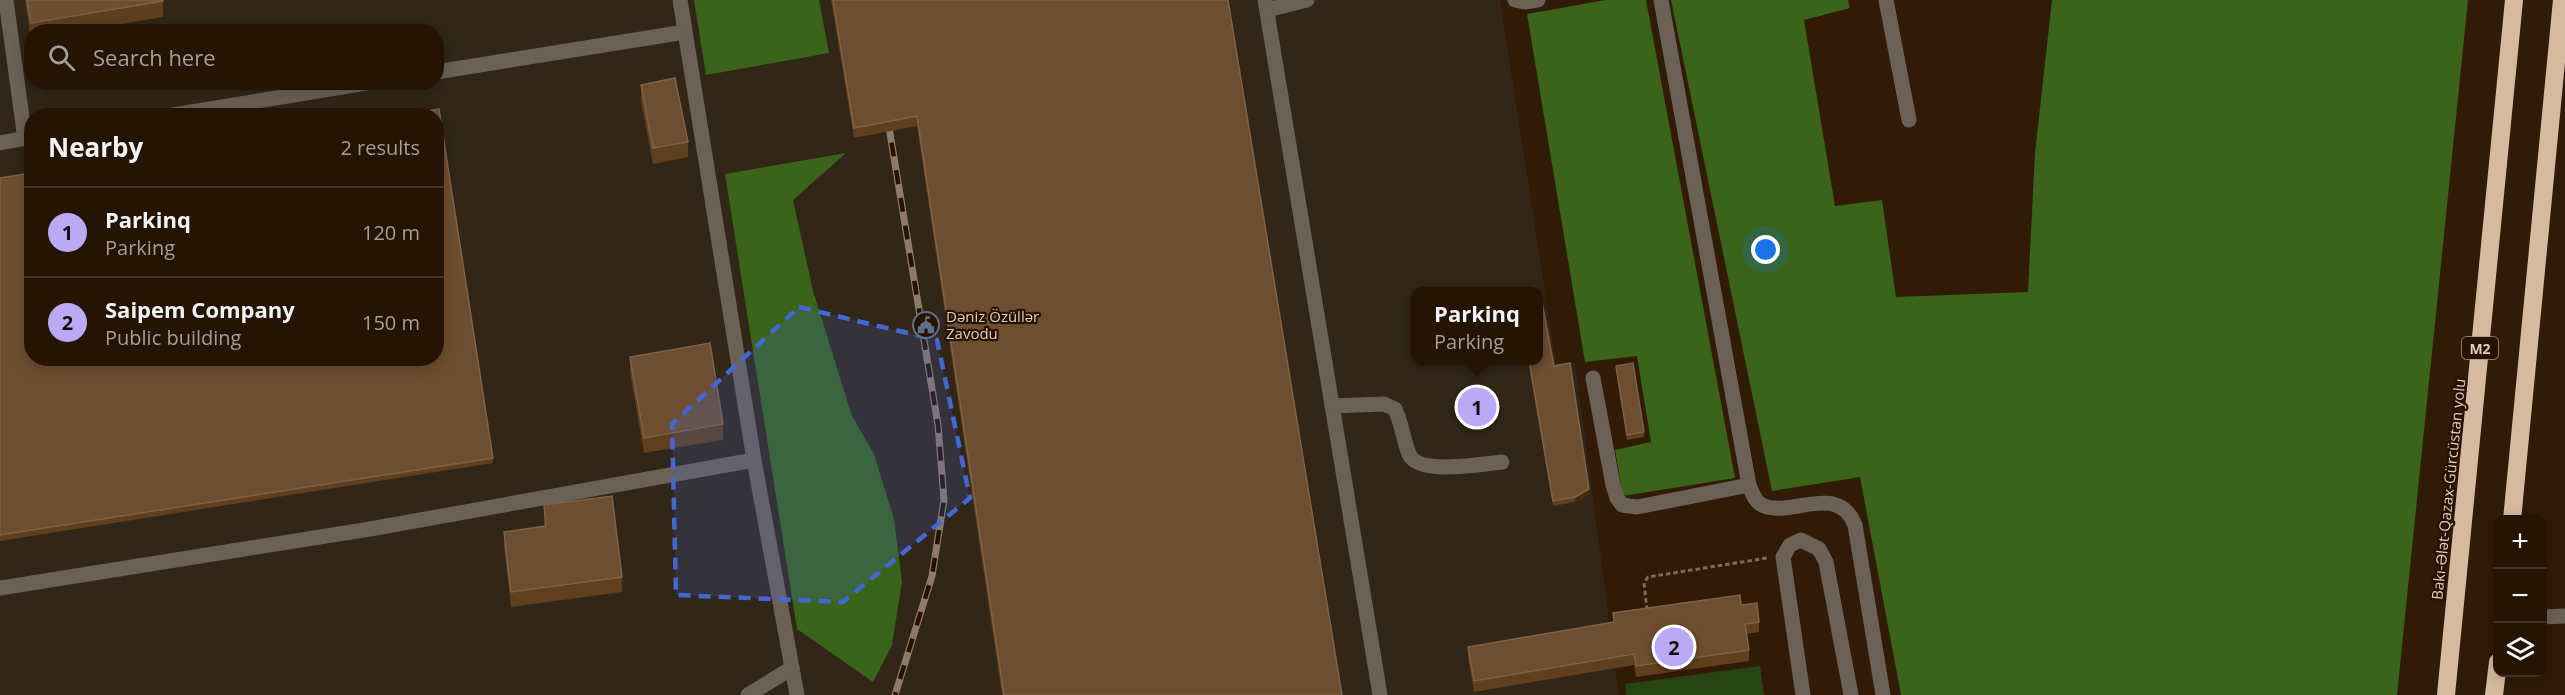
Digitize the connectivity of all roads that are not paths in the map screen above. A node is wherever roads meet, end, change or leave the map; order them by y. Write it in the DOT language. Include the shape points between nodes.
graph roads {
  1 [pos="6,0"];
  2 [pos="680,0"];
  3 [pos="1307,0"];
  4 [pos="1515,0"];
  5 [pos="1538,0"];
  6 [pos="1661,0"];
  7 [pos="1886,0"];
  8 [pos="2514,0"];
  9 [pos="2562,0"];
  10 [pos="1266,5"];
  11 [pos="685,32"];
  12 [pos="444,71"];
  13 [pos="324,90"];
  14 [pos="2559,92"];
  15 [pos="215,108"];
  16 [pos="24,113"];
  17 [pos="1910,120"];
  18 [pos="24,139"];
  19 [pos="0,143"];
  20 [pos="1593,378"];
  21 [pos="1332,406"];
  22 [pos="754,460"];
  23 [pos="1502,462"];
  24 [pos="1749,485"];
  25 [pos="2511,515"];
  26 [pos="0,588"];
  27 [pos="2565,616"];
  28 [pos="2547,617"];
  29 [pos="792,668"];
  30 [pos="2496,677"];
  31 [pos="748,695"];
  32 [pos="797,695"];
  33 [pos="1380,695"];
  34 [pos="1803,695"];
  35 [pos="1851,695"];
  36 [pos="1883,695"];
  37 [pos="2446,695"];
  38 [pos="2494,695"];
  1 -- 16 [label="street"];
  2 -- 11 [label="street"];
  3 -- 10 [label="street"];
  4 -- 5 [label="street"];
  6 -- 24 [label="street"];
  7 -- 17 [label="street"];
  8 -- 37 [label="highway, Bakı-Ələt-Qazax-Gürcüstan yolu / M2"];
  9 -- 14 [label="highway"];
  10 -- 21 [label="street"];
  11 -- 12 [label="street"];
  11 -- 22 [label="street"];
  13 -- 15 [label="street"];
  14 -- 25 [label="highway"];
  18 -- 19 [label="street"];
  20 -- 24 [label="street" via="1615,491 1622,505 1637,507"];
  21 -- 23 [label="street" via="1384,404 1395,409 1409,456 1416,462 1435,468"];
  21 -- 33 [label="street"];
  22 -- 26 [label="street" via="370,529"];
  22 -- 29 [label="street"];
  24 -- 36 [label="street" via="1761,505 1825,504 1843,507 1851,513"];
  27 -- 28 [label="street"];
  29 -- 31 [label="street"];
  29 -- 32 [label="street"];
  30 -- 38 [label="highway"];
  34 -- 35 [label="street" via="1784,556 1790,545 1801,540 1819,549 1826,562"];
}
